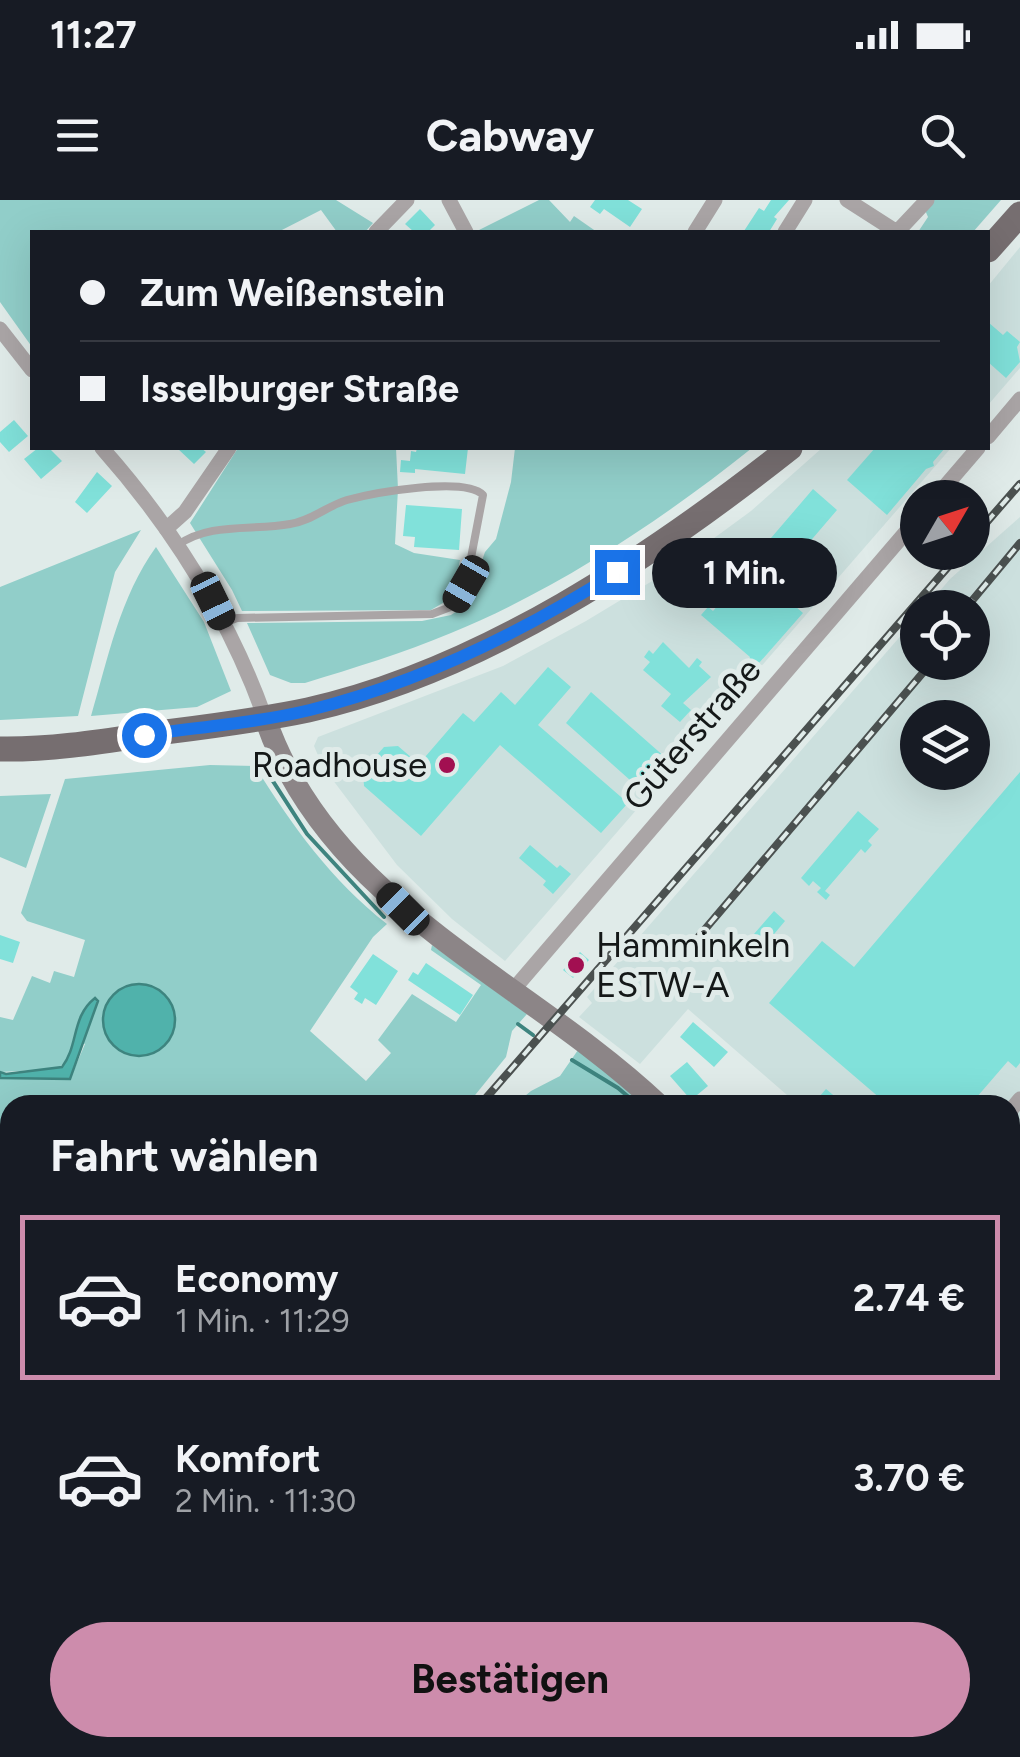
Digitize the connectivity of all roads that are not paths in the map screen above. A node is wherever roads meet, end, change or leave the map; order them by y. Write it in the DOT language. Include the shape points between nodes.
graph roads {
  1 [pos="408,200"];
  2 [pos="450,200"];
  3 [pos="715,200"];
  4 [pos="805,200"];
  5 [pos="847,200"];
  6 [pos="927,200"];
  7 [pos="1020,214"];
  8 [pos="378,230"];
  9 [pos="465,230"];
  10 [pos="696,230"];
  11 [pos="786,230"];
  12 [pos="894,230"];
  13 [pos="899,230"];
  14 [pos="990,248"];
  15 [pos="0,329"];
  16 [pos="30,367"];
  17 [pos="1020,399"];
  18 [pos="990,435"];
  19 [pos="104,450"];
  20 [pos="228,450"];
  21 [pos="787,450"];
  22 [pos="976,450"];
  23 [pos="950,480"];
  24 [pos="166,528"];
  25 [pos="900,539"];
  26 [pos="178,545"];
  27 [pos="224,623"];
  28 [pos="264,718"];
  29 [pos="0,749"];
  30 [pos="513,990"];
  31 [pos="648,1095"];
  1 -- 8 [label="street"];
  2 -- 9 [label="street"];
  3 -- 10 [label="street"];
  4 -- 11 [label="street"];
  5 -- 12 [label="street"];
  6 -- 13 [label="street"];
  7 -- 14 [label="main road"];
  15 -- 16 [label="street"];
  17 -- 18 [label="street"];
  19 -- 24 [label="street"];
  20 -- 24 [label="street"];
  21 -- 28 [label="main road" via="702,518 492,641 386,686"];
  22 -- 23 [label="street"];
  24 -- 26 [label="street"];
  25 -- 30 [label="street, Güterstraße"];
  26 -- 27 [label="street"];
  26 -- 27 [label="lane" via="200,532 289,525 349,500 385,494 466,486 483,495 466,584 454,606 432,614"];
  27 -- 28 [label="street"];
  28 -- 29 [label="main road"];
  28 -- 30 [label="main road" via="295,785 340,846 432,934"];
  30 -- 31 [label="main road"];
}
